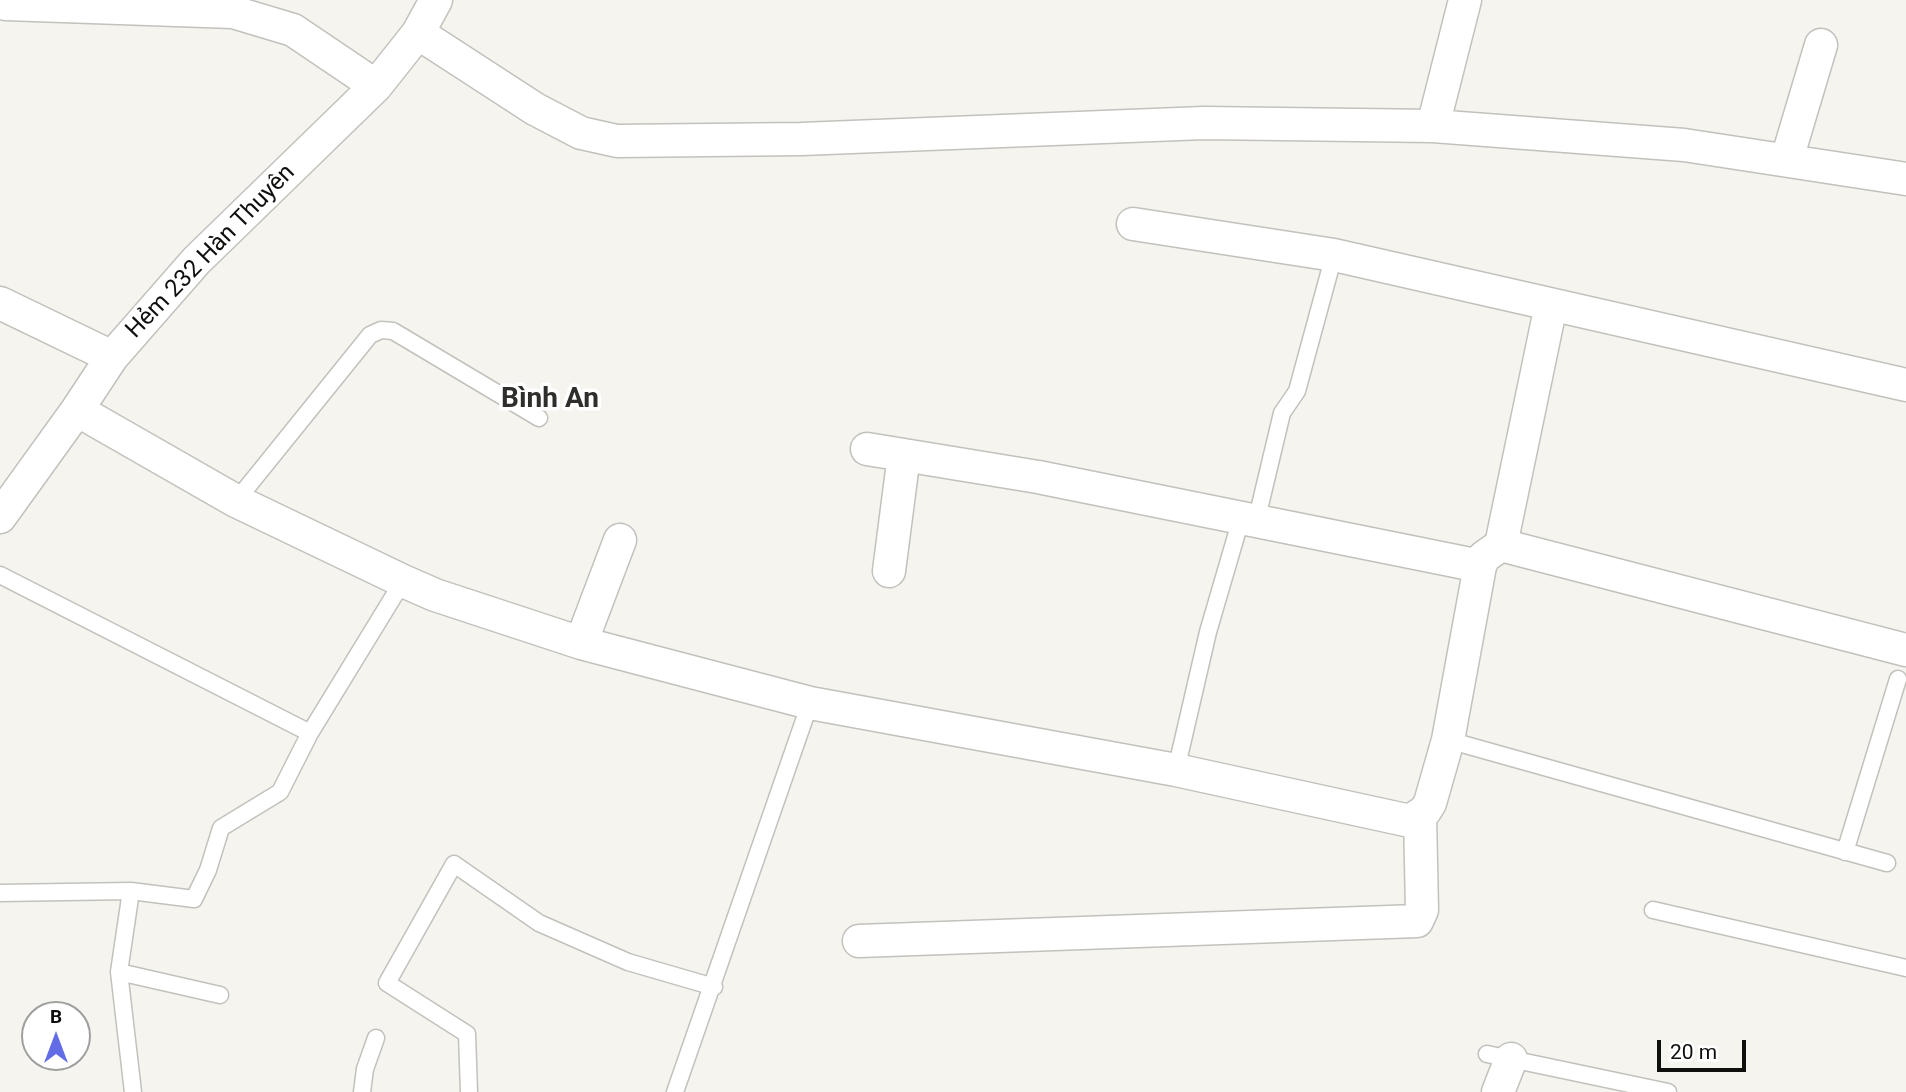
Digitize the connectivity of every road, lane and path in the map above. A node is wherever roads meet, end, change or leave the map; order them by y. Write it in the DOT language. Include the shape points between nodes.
graph roads {
  1 [pos="436,0"];
  2 [pos="1465,0"];
  3 [pos="6,2"];
  4 [pos="418,33"];
  5 [pos="1821,45"];
  6 [pos="376,86"];
  7 [pos="1433,126"];
  8 [pos="1787,159"];
  9 [pos="1906,179"];
  10 [pos="1133,224"];
  11 [pos="1334,255"];
  12 [pos="0,303"];
  13 [pos="1551,305"];
  14 [pos="112,357"];
  15 [pos="1906,385"];
  16 [pos="77,410"];
  17 [pos="539,418"];
  18 [pos="867,449"];
  19 [pos="904,455"];
  20 [pos="236,501"];
  21 [pos="0,517"];
  22 [pos="1249,520"];
  23 [pos="620,540"];
  24 [pos="1490,556"];
  25 [pos="889,571"];
  26 [pos="0,575"];
  27 [pos="403,581"];
  28 [pos="581,643"];
  29 [pos="1902,665"];
  30 [pos="810,703"];
  31 [pos="310,733"];
  32 [pos="1447,740"];
  33 [pos="1175,770"];
  34 [pos="1420,815"];
  35 [pos="1845,852"];
  36 [pos="1887,863"];
  37 [pos="131,891"];
  38 [pos="0,893"];
  39 [pos="1653,910"];
  40 [pos="859,941"];
  41 [pos="1906,968"];
  42 [pos="119,972"];
  43 [pos="714,987"];
  44 [pos="220,995"];
  45 [pos="376,1038"];
  46 [pos="1499,1057"];
  47 [pos="133,1092"];
  48 [pos="362,1092"];
  49 [pos="469,1092"];
  50 [pos="675,1092"];
  51 [pos="1499,1092"];
  52 [pos="1668,1092"];
  1 -- 4 [label="street, Hẻm 232 Hàn Thuyên"];
  2 -- 7 [label="street"];
  3 -- 6 [label="street" via="233,12 293,30"];
  4 -- 6 [label="street, Hẻm 232 Hàn Thuyên"];
  4 -- 7 [label="street" via="535,109 581,133 617,141 801,139 1204,123"];
  5 -- 8 [label="street"];
  6 -- 14 [label="street, Hẻm 232 Hàn Thuyên" via="196,261"];
  7 -- 8 [label="street" via="1684,145"];
  8 -- 9 [label="street"];
  10 -- 11 [label="street"];
  11 -- 13 [label="street"];
  11 -- 22 [label="lane" via="1297,391 1282,413"];
  12 -- 14 [label="street"];
  13 -- 15 [label="street"];
  13 -- 24 [label="street"];
  14 -- 16 [label="street, Hẻm 232 Hàn Thuyên"];
  16 -- 20 [label="street"];
  16 -- 21 [label="street, Hẻm 232 Hàn Thuyên"];
  17 -- 20 [label="lane" via="393,331 381,330 370,335"];
  18 -- 19 [label="street"];
  19 -- 22 [label="street"];
  19 -- 25 [label="street"];
  20 -- 27 [label="street"];
  22 -- 24 [label="street"];
  22 -- 33 [label="lane" via="1208,632"];
  23 -- 28 [label="street"];
  24 -- 29 [label="street"];
  24 -- 32 [label="street"];
  26 -- 31 [label="lane"];
  27 -- 28 [label="street"];
  27 -- 31 [label="lane"];
  28 -- 30 [label="street"];
  29 -- 35 [label="lane"];
  30 -- 33 [label="street"];
  30 -- 43 [label="lane"];
  31 -- 37 [label="lane" via="280,792 221,828 194,899"];
  32 -- 34 [label="street" via="1430,803"];
  32 -- 35 [label="lane"];
  33 -- 34 [label="street" via="1399,820 1410,821"];
  34 -- 40 [label="street" via="1422,910 1417,922"];
  35 -- 36 [label="lane"];
  37 -- 38 [label="lane"];
  37 -- 42 [label="lane"];
  39 -- 41 [label="lane"];
  42 -- 44 [label="lane"];
  42 -- 47 [label="lane"];
  43 -- 49 [label="lane" via="628,962 540,923 454,864 387,984 467,1034"];
  43 -- 50 [label="lane"];
  45 -- 48 [label="lane"];
  46 -- 51 [label="street"];
  46 -- 52 [label="lane"];
}
